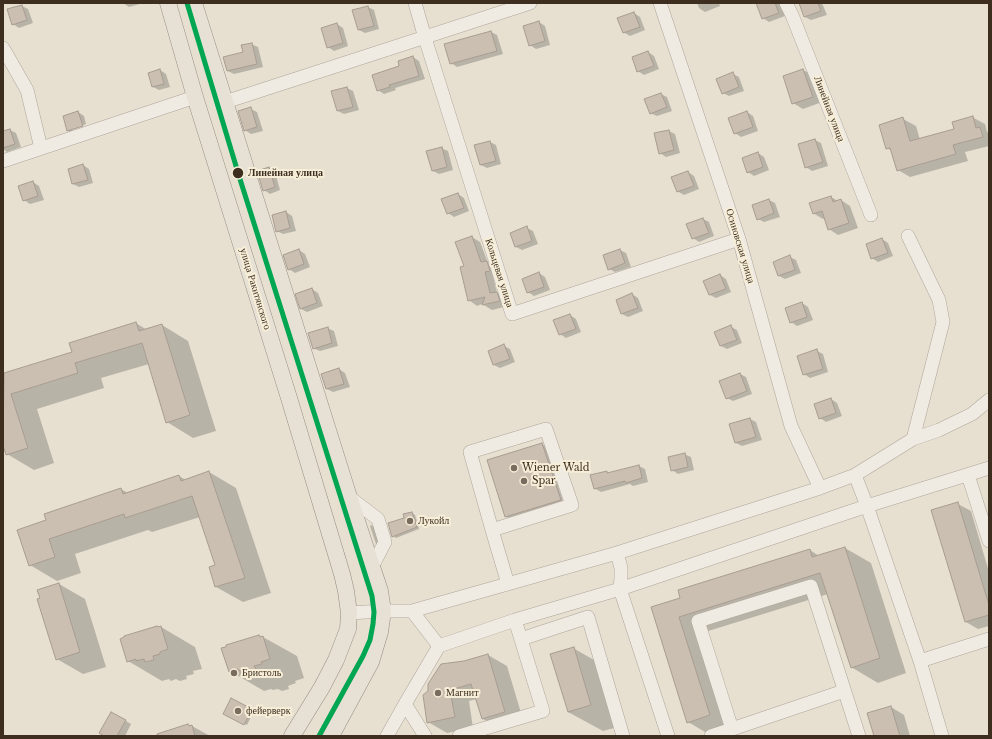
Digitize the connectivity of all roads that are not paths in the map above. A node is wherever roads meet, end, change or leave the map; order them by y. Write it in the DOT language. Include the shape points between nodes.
graph roads {
  1 [pos="168,3"];
  2 [pos="194,3"];
  3 [pos="415,3"];
  4 [pos="530,3"];
  5 [pos="660,3"];
  6 [pos="786,3"];
  7 [pos="425,38"];
  8 [pos="3,48"];
  9 [pos="196,97"];
  10 [pos="225,102"];
  11 [pos="41,148"];
  12 [pos="3,161"];
  13 [pos="871,215"];
  14 [pos="908,236"];
  15 [pos="739,239"];
  16 [pos="989,400"];
  17 [pos="913,439"];
  18 [pos="989,468"];
  19 [pos="855,475"];
  20 [pos="968,475"];
  21 [pos="820,488"];
  22 [pos="867,506"];
  23 [pos="492,530"];
  24 [pos="989,541"];
  25 [pos="617,553"];
  26 [pos="508,584"];
  27 [pos="620,589"];
  28 [pos="383,611"];
  29 [pos="412,611"];
  30 [pos="349,613"];
  31 [pos="515,620"];
  32 [pos="521,639"];
  33 [pos="989,639"];
  34 [pos="439,646"];
  35 [pos="920,661"];
  36 [pos="844,691"];
  37 [pos="405,704"];
  38 [pos="732,729"];
  39 [pos="479,733"];
  40 [pos="292,736"];
  41 [pos="331,736"];
  42 [pos="387,736"];
  43 [pos="425,736"];
  44 [pos="459,736"];
  45 [pos="623,736"];
  46 [pos="668,736"];
  47 [pos="711,736"];
  48 [pos="858,736"];
  49 [pos="942,736"];
  1 -- 9 [label="main road, улица Ракитянского"];
  2 -- 10 [label="main road"];
  3 -- 7 [label="street, Кольцевая улица"];
  4 -- 7 [label="street"];
  5 -- 15 [label="street, Осиновская улица"];
  6 -- 13 [label="street, Линейная улица"];
  7 -- 10 [label="street"];
  7 -- 15 [label="street, Кольцевая улица" via="512,314"];
  8 -- 11 [label="street" via="27,90"];
  9 -- 11 [label="street"];
  9 -- 30 [label="main road, улица Ракитянского" via="342,574"];
  10 -- 28 [label="main road" via="380,591"];
  11 -- 12 [label="street"];
  14 -- 17 [label="street" via="939,300 943,322"];
  15 -- 21 [label="street, Осиновская улица" via="792,426"];
  16 -- 17 [label="street" via="972,414"];
  17 -- 19 [label="street"];
  18 -- 20 [label="street"];
  19 -- 21 [label="street"];
  19 -- 22 [label="street"];
  20 -- 22 [label="street"];
  20 -- 24 [label="street"];
  21 -- 25 [label="street"];
  22 -- 27 [label="street"];
  22 -- 35 [label="street"];
  23 -- 23 [label="street" via="470,452 546,429 572,505"];
  23 -- 26 [label="street"];
  25 -- 26 [label="street"];
  25 -- 27 [label="street" via="621,568"];
  26 -- 29 [label="street"];
  27 -- 31 [label="street"];
  27 -- 46 [label="street"];
  28 -- 29 [label="street"];
  28 -- 30 [label="street"];
  28 -- 41 [label="main road" via="371,662"];
  29 -- 34 [label="street"];
  30 -- 40 [label="main road, улица Ракитянского" via="348,629 336,660"];
  31 -- 32 [label="street"];
  31 -- 34 [label="street"];
  32 -- 39 [label="street" via="543,711"];
  32 -- 45 [label="street" via="588,617"];
  33 -- 35 [label="street"];
  34 -- 37 [label="street"];
  35 -- 49 [label="street"];
  36 -- 38 [label="street"];
  36 -- 38 [label="street" via="812,586 698,621"];
  36 -- 48 [label="street"];
  37 -- 42 [label="street"];
  37 -- 43 [label="street"];
  38 -- 47 [label="street"];
  39 -- 44 [label="street"];
}
